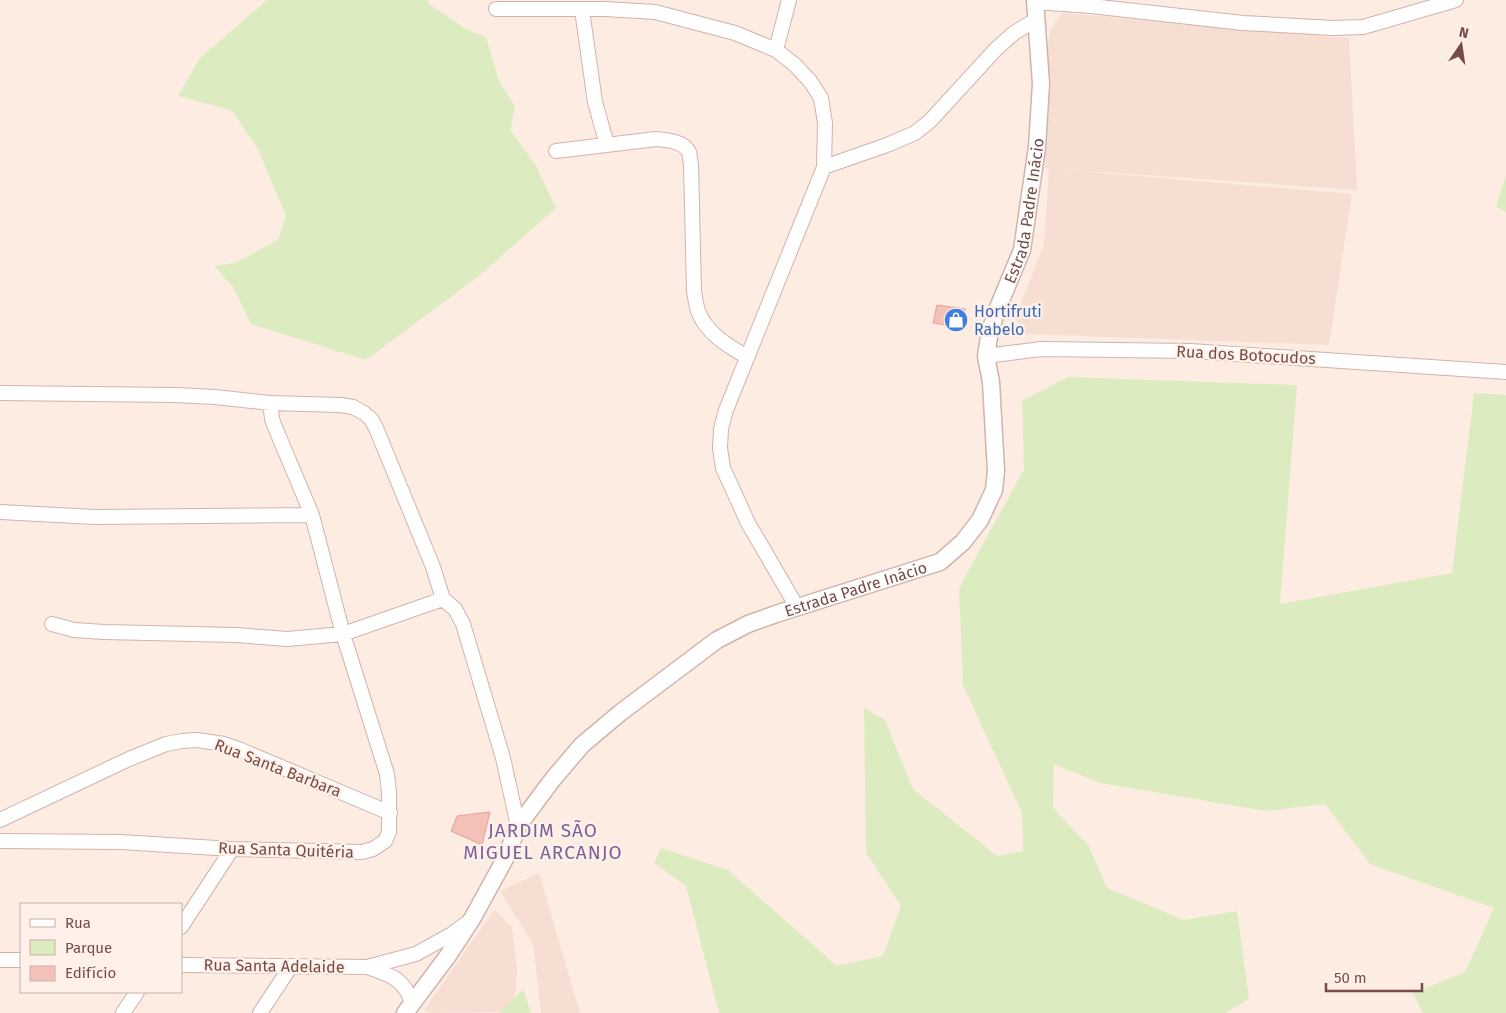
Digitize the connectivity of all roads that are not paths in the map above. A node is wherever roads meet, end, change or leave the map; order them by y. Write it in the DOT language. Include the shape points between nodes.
graph roads {
  1 [pos="789,0"];
  2 [pos="1456,0"];
  3 [pos="1035,1"];
  4 [pos="496,9"];
  5 [pos="582,10"];
  6 [pos="1036,19"];
  7 [pos="776,50"];
  8 [pos="607,145"];
  9 [pos="556,151"];
  10 [pos="824,166"];
  11 [pos="986,356"];
  12 [pos="747,357"];
  13 [pos="1506,372"];
  14 [pos="0,393"];
  15 [pos="270,403"];
  16 [pos="0,512"];
  17 [pos="312,515"];
  18 [pos="443,599"];
  19 [pos="797,607"];
  20 [pos="52,624"];
  21 [pos="343,634"];
  22 [pos="390,813"];
  23 [pos="0,820"];
  24 [pos="518,826"];
  25 [pos="0,841"];
  26 [pos="232,849"];
  27 [pos="472,919"];
  28 [pos="182,925"];
  29 [pos="0,960"];
  30 [pos="20,960"];
  31 [pos="182,965"];
  32 [pos="292,966"];
  33 [pos="367,967"];
  34 [pos="136,993"];
  35 [pos="409,1008"];
  36 [pos="123,1013"];
  37 [pos="260,1013"];
  1 -- 7 [label="street"];
  2 -- 3 [label="street" via="1363,27 1333,28 1243,23"];
  3 -- 6 [label="street, Estrada Padre Inácio"];
  4 -- 5 [label="street"];
  5 -- 7 [label="street" via="655,12 735,33"];
  5 -- 8 [label="street" via="595,102"];
  6 -- 10 [label="street" via="996,49 915,133"];
  6 -- 11 [label="street, Estrada Padre Inácio" via="1041,84 1028,216 1022,250 997,310"];
  7 -- 10 [label="street" via="810,81 821,98 825,123"];
  8 -- 9 [label="street"];
  8 -- 12 [label="street" via="668,140 681,144 689,152 694,291 698,310 708,329 724,344"];
  10 -- 12 [label="street"];
  11 -- 13 [label="street, Rua dos Botocudos" via="1041,349 1190,351"];
  11 -- 19 [label="street, Estrada Padre Inácio" via="991,382 996,470 994,490 969,535 940,562"];
  12 -- 19 [label="street" via="720,429 723,468 748,523"];
  14 -- 15 [label="street" via="175,395"];
  15 -- 17 [label="street, Rua Santa Quitéria" via="272,419"];
  15 -- 18 [label="street" via="340,405 353,407 371,418 433,567"];
  16 -- 17 [label="street" via="95,517"];
  17 -- 21 [label="street, Rua Santa Quitéria"];
  18 -- 21 [label="street"];
  18 -- 24 [label="street" via="455,609 463,624 503,758"];
  19 -- 24 [label="street, Estrada Padre Inácio" via="748,624 717,640 620,713 582,745"];
  20 -- 21 [label="street" via="74,630 104,632 287,639"];
  21 -- 22 [label="street, Rua Santa Quitéria" via="387,774"];
  22 -- 23 [label="street, Rua Santa Barbara" via="241,750 197,740 153,749"];
  22 -- 26 [label="street, Rua Santa Quitéria" via="385,841 362,852"];
  24 -- 27 [label="street, Estrada Padre Inácio" via="506,857"];
  25 -- 26 [label="street, Rua Santa Quitéria" via="121,842"];
  26 -- 28 [label="street"];
  27 -- 33 [label="street, Rua Santa Adelaide" via="416,954"];
  27 -- 35 [label="street, Estrada Padre Inácio"];
  29 -- 30 [label="street"];
  31 -- 32 [label="street, Rua Santa Adelaide"];
  32 -- 33 [label="street, Rua Santa Adelaide"];
  32 -- 37 [label="street"];
  33 -- 35 [label="street, Rua Santa Adelaide" via="394,977 408,992"];
  34 -- 36 [label="street"];
}
